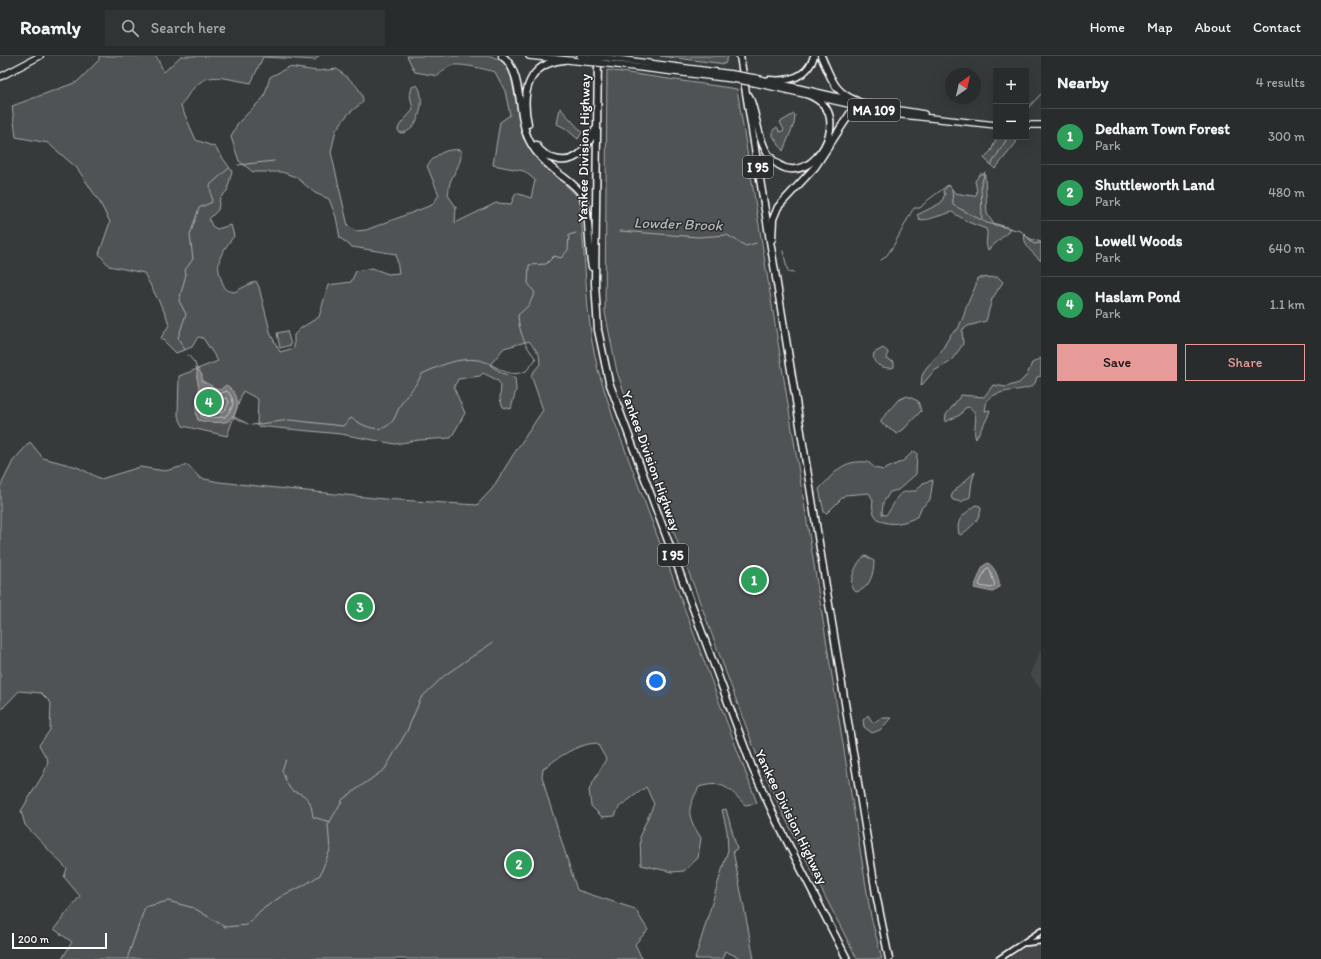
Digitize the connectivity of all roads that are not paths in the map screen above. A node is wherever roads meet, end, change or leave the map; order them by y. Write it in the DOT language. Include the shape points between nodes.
graph roads {
  1 [pos="40,56"];
  2 [pos="502,56"];
  3 [pos="529,56"];
  4 [pos="580,56"];
  5 [pos="598,56"];
  6 [pos="740,56"];
  7 [pos="814,56"];
  8 [pos="821,56"];
  9 [pos="587,59"];
  10 [pos="564,60"];
  11 [pos="0,77"];
  12 [pos="755,80"];
  13 [pos="769,80"];
  14 [pos="745,86"];
  15 [pos="804,93"];
  16 [pos="857,101"];
  17 [pos="863,107"];
  18 [pos="968,122"];
  19 [pos="993,124"];
  20 [pos="1029,125"];
  21 [pos="1041,125"];
  22 [pos="596,127"];
  23 [pos="771,248"];
  24 [pos="594,283"];
  25 [pos="1041,931"];
  26 [pos="1041,941"];
  27 [pos="1020,945"];
  28 [pos="847,959"];
  29 [pos="889,959"];
  30 [pos="999,959"];
  1 -- 11 [label="main road"];
  2 -- 24 [label="highway" via="510,63 514,73 524,124 531,144 545,162 576,187 582,196 586,207"];
  3 -- 10 [label="main road, MA 109"];
  4 -- 9 [label="main road, MA 109"];
  5 -- 22 [label="highway, Yankee Division Highway / I 95"];
  6 -- 14 [label="highway, I 95"];
  7 -- 13 [label="highway" via="808,68 799,76 788,80"];
  8 -- 16 [label="highway" via="837,89 843,95"];
  9 -- 10 [label="main road, MA 109"];
  9 -- 12 [label="main road, MA 109, bridge"];
  10 -- 22 [label="highway" via="552,61 541,66 531,80 526,108 528,126 534,141 548,157 567,160 588,145"];
  12 -- 13 [label="main road, MA 109"];
  12 -- 15 [label="main road, MA 109"];
  13 -- 16 [label="main road, MA 109"];
  14 -- 15 [label="highway" via="753,104 766,151 779,165 791,169 806,167 816,160 830,128 829,114 825,106"];
  14 -- 23 [label="highway, I 95"];
  15 -- 17 [label="main road, MA 109"];
  16 -- 18 [label="main road, MA 109" via="888,109 963,119"];
  17 -- 18 [label="main road, MA 109" via="900,115"];
  17 -- 23 [label="highway" via="851,112 815,167 778,207 773,219"];
  18 -- 19 [label="main road, MA 109"];
  20 -- 21 [label="main road"];
  22 -- 24 [label="highway, Yankee Division Highway / I 95"];
  23 -- 29 [label="highway, I 95" via="876,900"];
  24 -- 28 [label="highway, Yankee Division Highway / I 95" via="601,347 615,398 740,735 771,810"];
  25 -- 27 [label="main road"];
  26 -- 27 [label="main road"];
  27 -- 30 [label="main road"];
}
